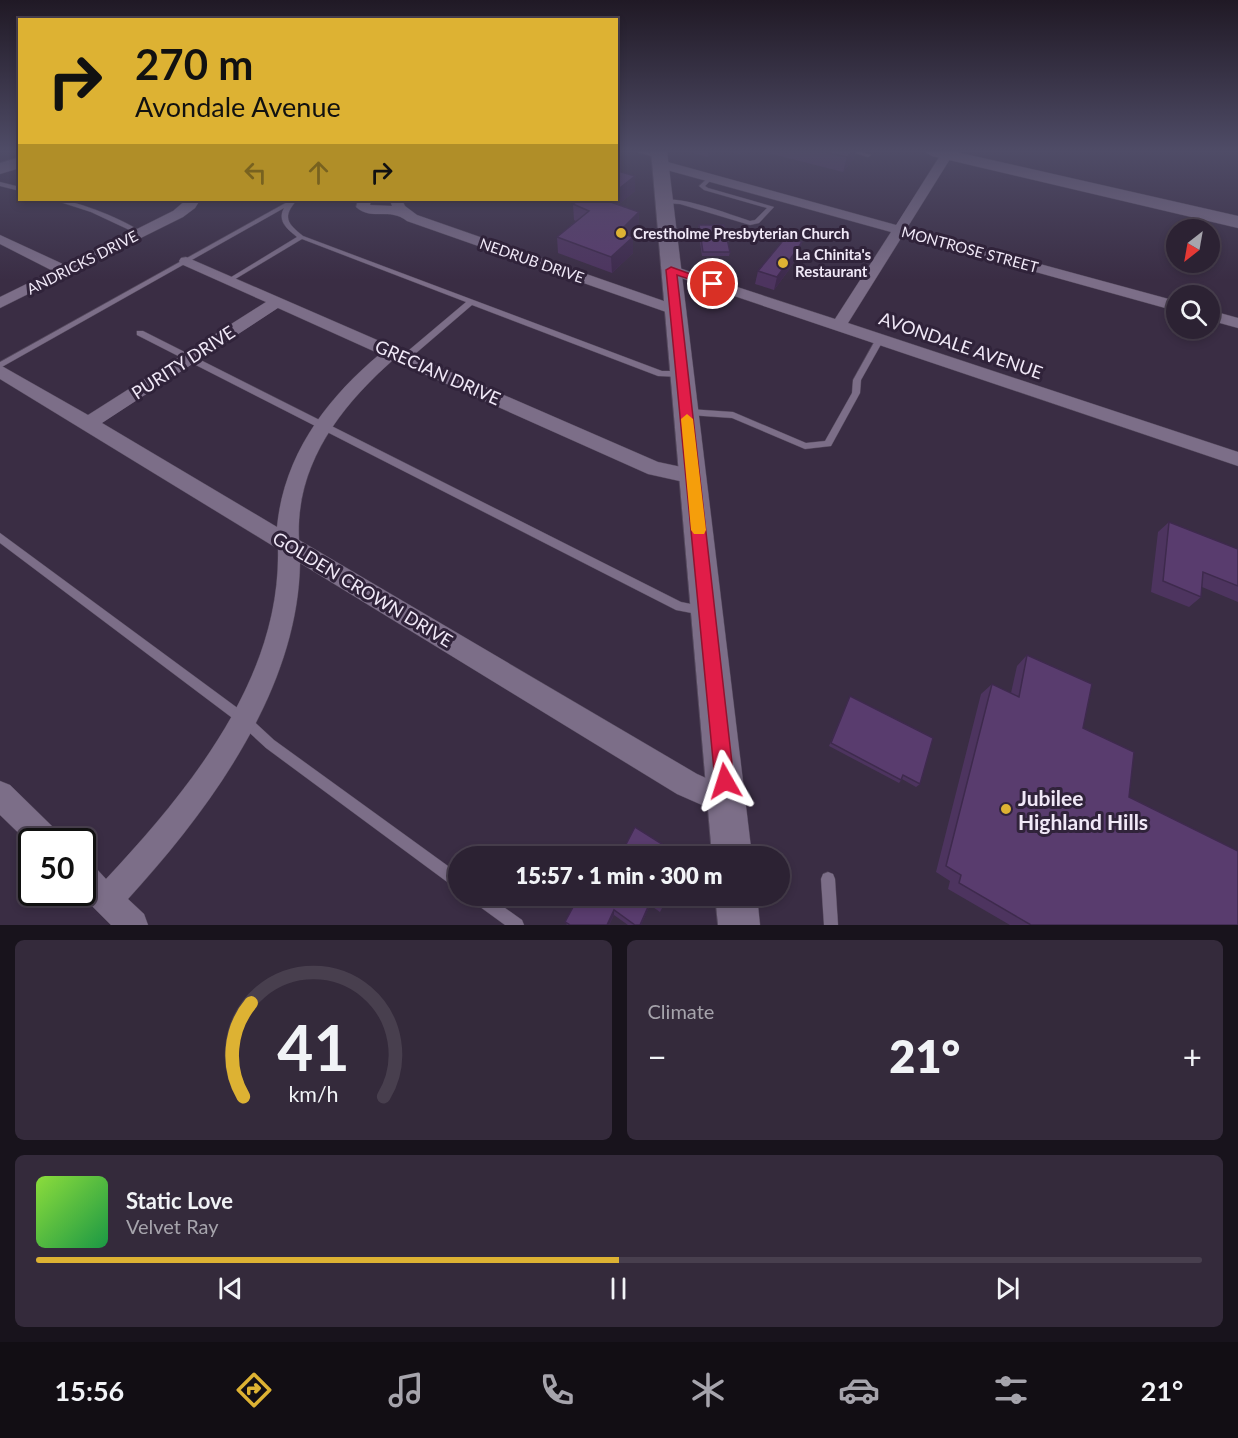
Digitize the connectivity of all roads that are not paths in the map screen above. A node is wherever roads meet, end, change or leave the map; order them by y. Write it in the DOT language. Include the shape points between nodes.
graph roads {
  1 [pos="663,194"];
  2 [pos="754,194"];
  3 [pos="919,194"];
  4 [pos="1121,194"];
  5 [pos="60,201"];
  6 [pos="192,201"];
  7 [pos="292,201"];
  8 [pos="293,201"];
  9 [pos="365,201"];
  10 [pos="664,201"];
  11 [pos="776,202"];
  12 [pos="399,205"];
  13 [pos="1238,222"];
  14 [pos="900,229"];
  15 [pos="140,232"];
  16 [pos="301,237"];
  17 [pos="0,239"];
  18 [pos="186,261"];
  19 [pos="64,270"];
  20 [pos="671,270"];
  21 [pos="230,280"];
  22 [pos="278,301"];
  23 [pos="471,302"];
  24 [pos="0,303"];
  25 [pos="1166,303"];
  26 [pos="675,310"];
  27 [pos="1220,318"];
  28 [pos="1238,323"];
  29 [pos="839,325"];
  30 [pos="140,333"];
  31 [pos="880,339"];
  32 [pos="398,355"];
  33 [pos="190,358"];
  34 [pos="0,370"];
  35 [pos="682,374"];
  36 [pos="686,412"];
  37 [pos="89,423"];
  38 [pos="322,426"];
  39 [pos="1238,459"];
  40 [pos="693,476"];
  41 [pos="0,537"];
  42 [pos="289,544"];
  43 [pos="707,611"];
  44 [pos="243,719"];
  45 [pos="0,795"];
  46 [pos="727,802"];
  47 [pos="34,828"];
  48 [pos="731,846"];
  49 [pos="448,874"];
  50 [pos="828,879"];
  51 [pos="96,892"];
  52 [pos="491,906"];
  53 [pos="737,906"];
  54 [pos="116,915"];
  55 [pos="517,925"];
  56 [pos="739,925"];
  57 [pos="831,925"];
  1 -- 10 [label="main road"];
  2 -- 11 [label="street, MONTROSE STREET"];
  3 -- 14 [label="street"];
  4 -- 13 [label="main road"];
  5 -- 15 [label="lane"];
  6 -- 15 [label="street, ANDRICKS DRIVE" via="178,214"];
  7 -- 18 [label="lane"];
  8 -- 16 [label="lane" via="286,207 284,218 287,227"];
  9 -- 12 [label="street" via="363,207 372,210"];
  10 -- 11 [label="lane" via="680,202 750,224"];
  10 -- 20 [label="main road"];
  11 -- 14 [label="street, MONTROSE STREET"];
  12 -- 26 [label="street, NEDRUB DRIVE" via="412,218"];
  14 -- 25 [label="street, MONTROSE STREET"];
  14 -- 29 [label="street"];
  15 -- 19 [label="street, ANDRICKS DRIVE"];
  16 -- 21 [label="lane"];
  16 -- 23 [label="lane"];
  17 -- 19 [label="street"];
  18 -- 21 [label="street, GRECIAN DRIVE"];
  18 -- 34 [label="lane"];
  19 -- 24 [label="street, ANDRICKS DRIVE"];
  20 -- 26 [label="main road"];
  20 -- 29 [label="street, AVONDALE AVENUE"];
  21 -- 22 [label="street, GRECIAN DRIVE"];
  22 -- 32 [label="street, GRECIAN DRIVE"];
  22 -- 33 [label="street, PURITY DRIVE"];
  23 -- 32 [label="lane"];
  23 -- 35 [label="lane" via="661,375"];
  26 -- 35 [label="main road"];
  27 -- 28 [label="street"];
  29 -- 31 [label="street, AVONDALE AVENUE"];
  30 -- 33 [label="lane"];
  31 -- 36 [label="lane" via="828,444 805,446 733,415"];
  31 -- 39 [label="street, AVONDALE AVENUE"];
  32 -- 38 [label="street" via="351,389"];
  32 -- 40 [label="street, GRECIAN DRIVE" via="655,468"];
  33 -- 37 [label="street, PURITY DRIVE"];
  33 -- 38 [label="lane"];
  34 -- 37 [label="street, GOLDEN CROWN DRIVE"];
  35 -- 36 [label="main road"];
  36 -- 40 [label="main road"];
  37 -- 42 [label="street, GOLDEN CROWN DRIVE"];
  38 -- 42 [label="street" via="293,491"];
  38 -- 43 [label="lane" via="680,607"];
  40 -- 43 [label="main road"];
  41 -- 44 [label="lane"];
  42 -- 44 [label="street" via="283,617 272,654"];
  42 -- 46 [label="street, GOLDEN CROWN DRIVE" via="687,784"];
  43 -- 46 [label="main road"];
  44 -- 49 [label="lane" via="270,744"];
  44 -- 54 [label="street"];
  45 -- 47 [label="street"];
  46 -- 48 [label="main road"];
  50 -- 57 [label="lane"];
  51 -- 54 [label="street"];
  52 -- 55 [label="lane"];
  53 -- 56 [label="main road"];
}
